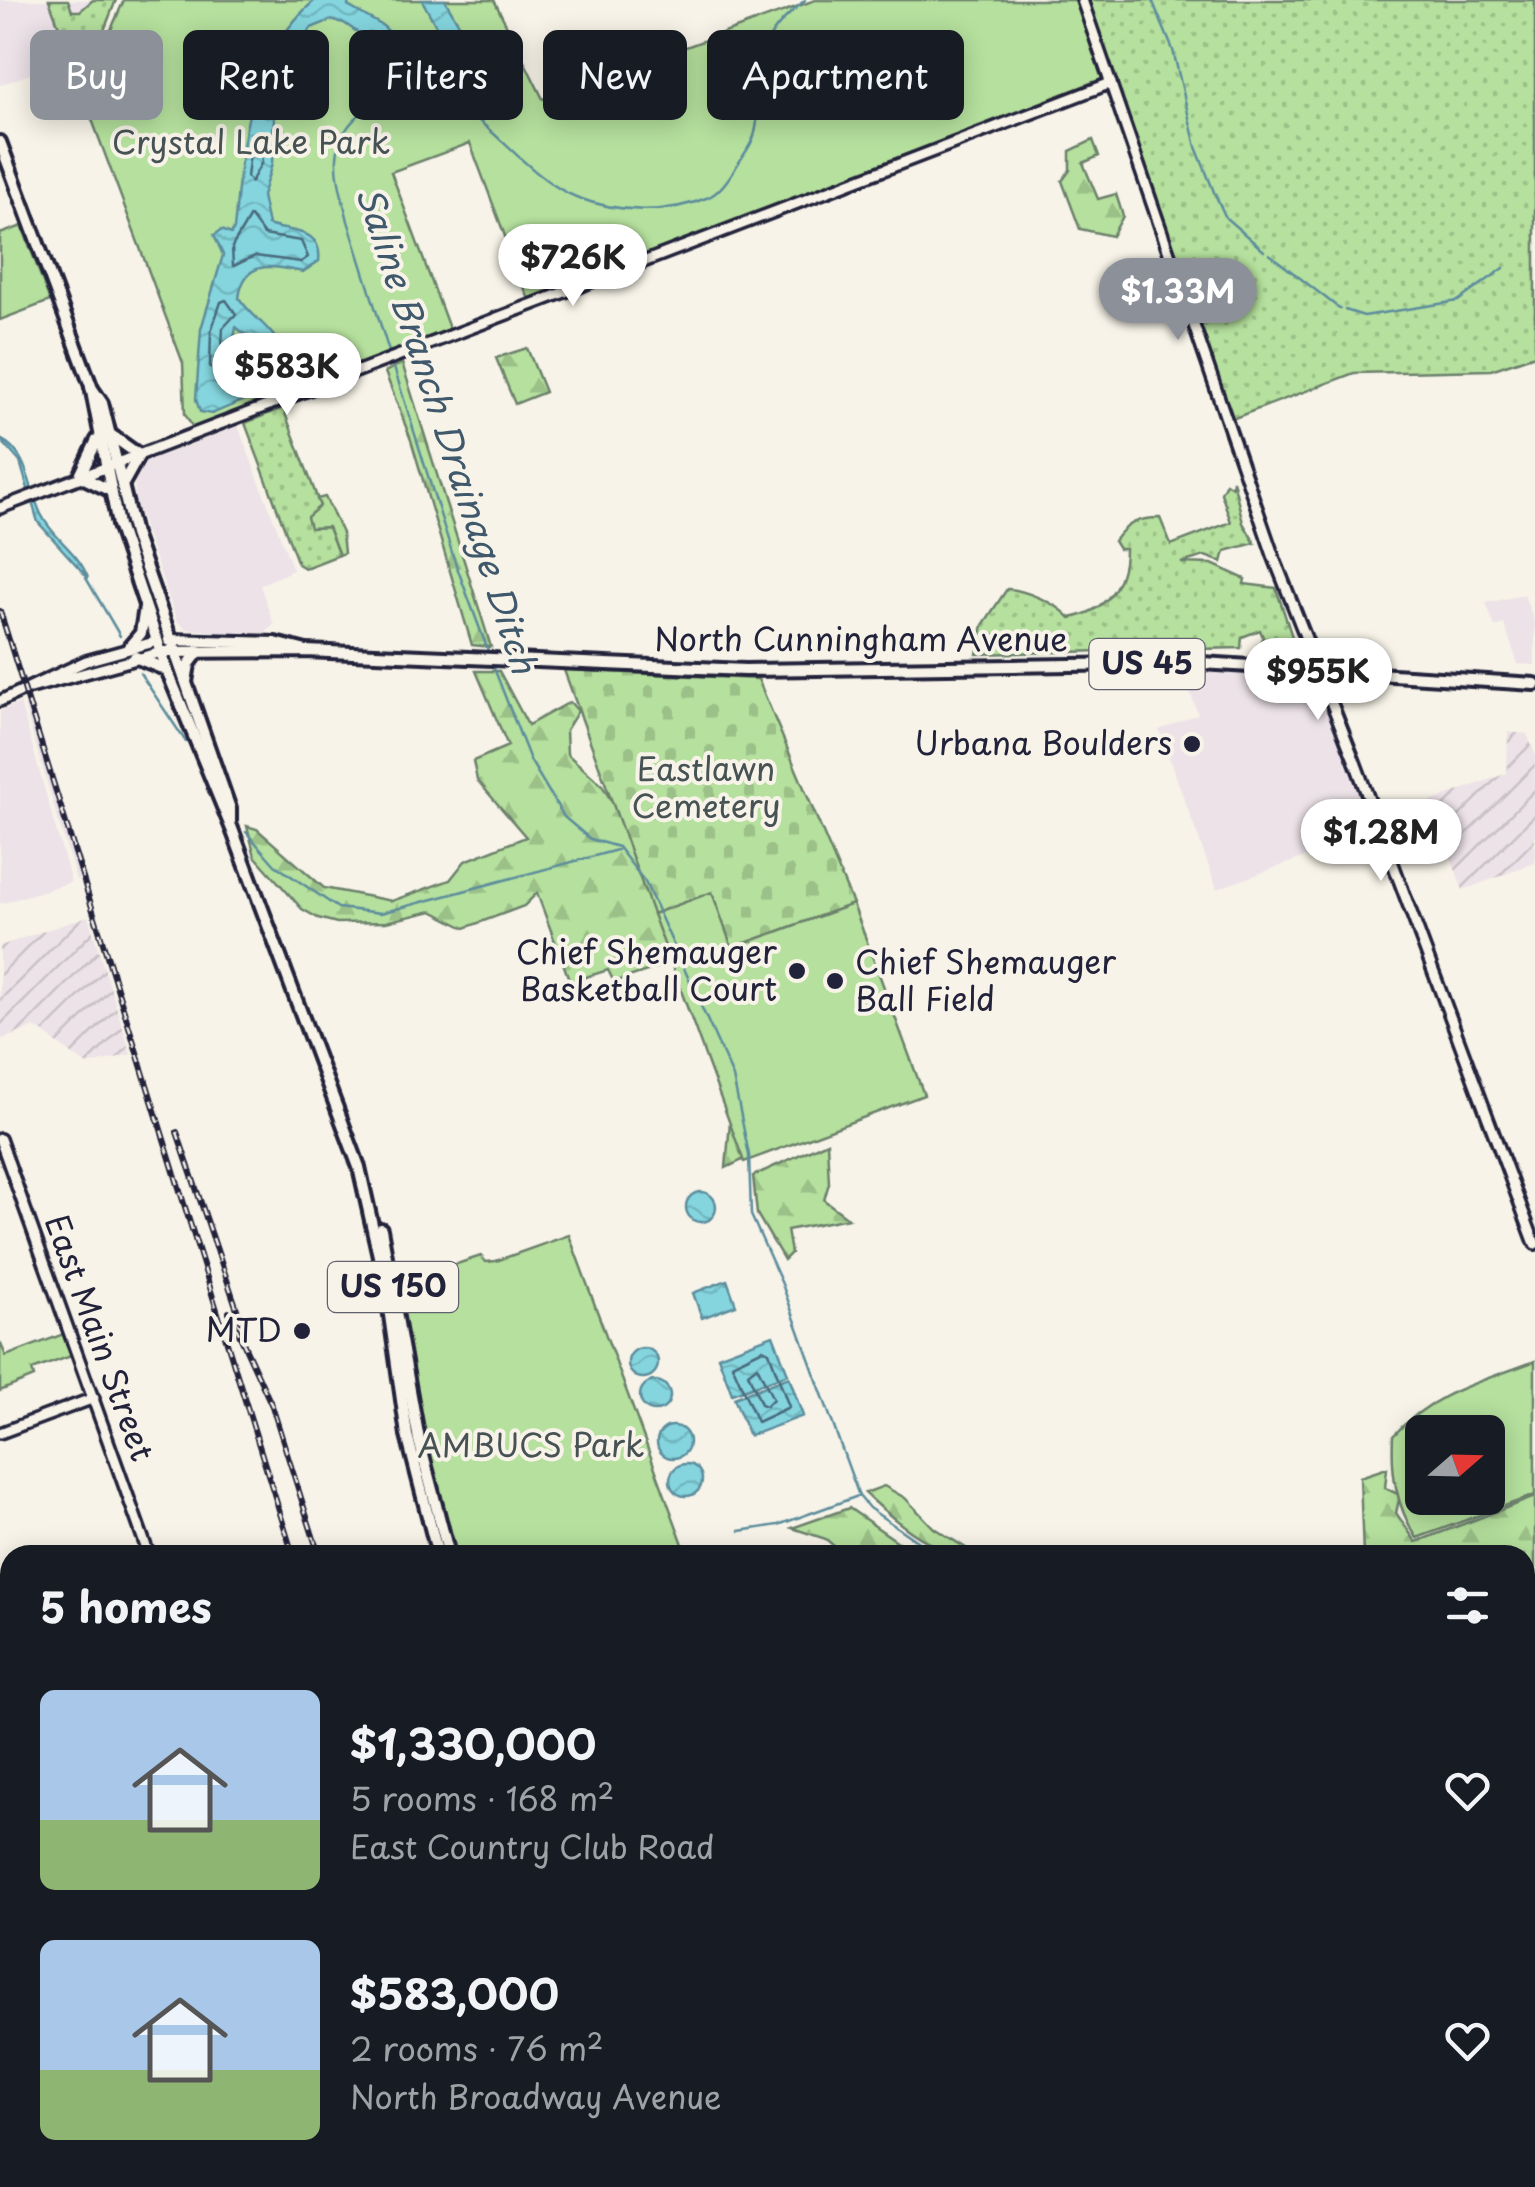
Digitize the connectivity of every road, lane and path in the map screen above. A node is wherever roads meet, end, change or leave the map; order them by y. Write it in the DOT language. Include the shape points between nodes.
graph roads {
  1 [pos="1082,0"];
  2 [pos="1112,83"];
  3 [pos="0,142"];
  4 [pos="104,435"];
  5 [pos="138,455"];
  6 [pos="111,465"];
  7 [pos="80,476"];
  8 [pos="116,489"];
  9 [pos="0,508"];
  10 [pos="146,600"];
  11 [pos="172,639"];
  12 [pos="160,647"];
  13 [pos="199,651"];
  14 [pos="132,652"];
  15 [pos="175,652"];
  16 [pos="306,652"];
  17 [pos="1319,668"];
  18 [pos="167,670"];
  19 [pos="186,682"];
  20 [pos="1535,684"];
  21 [pos="0,701"];
  22 [pos="230,824"];
  23 [pos="0,1139"];
  24 [pos="362,1177"];
  25 [pos="1535,1244"];
  26 [pos="94,1398"];
  27 [pos="0,1433"];
  28 [pos="145,1545"];
  29 [pos="435,1545"];
  30 [pos="446,1545"];
  1 -- 2 [label="street"];
  2 -- 5 [label="street"];
  2 -- 17 [label="street" via="1213,386"];
  3 -- 4 [label="main road"];
  4 -- 5 [label="main road"];
  4 -- 6 [label="main road"];
  4 -- 7 [label="main road"];
  5 -- 6 [label="street"];
  5 -- 8 [label="main road"];
  6 -- 7 [label="street"];
  6 -- 8 [label="main road"];
  7 -- 8 [label="main road"];
  7 -- 9 [label="street"];
  8 -- 10 [label="main road"];
  8 -- 11 [label="main road"];
  10 -- 12 [label="main road"];
  10 -- 14 [label="main road"];
  11 -- 12 [label="main road, North Cunningham Avenue"];
  11 -- 15 [label="main road, US 150"];
  11 -- 16 [label="main road, North Cunningham Avenue / US 45" via="291,644"];
  12 -- 14 [label="street"];
  12 -- 15 [label="main road, North Cunningham Avenue / US 45"];
  12 -- 18 [label="main road, US 150"];
  13 -- 15 [label="main road, North Cunningham Avenue / US 45"];
  13 -- 16 [label="main road, North Cunningham Avenue / US 45"];
  13 -- 19 [label="main road"];
  14 -- 18 [label="main road"];
  14 -- 21 [label="street"];
  15 -- 19 [label="main road, US 150"];
  16 -- 17 [label="main road, North Cunningham Avenue / US 45" via="745,670 1202,663"];
  17 -- 20 [label="main road, North Cunningham Avenue / US 45"];
  17 -- 25 [label="street"];
  18 -- 22 [label="main road, US 150"];
  19 -- 22 [label="main road, US 150"];
  22 -- 24 [label="main road, US 150"];
  23 -- 26 [label="street, East Main Street"];
  24 -- 29 [label="main road, US 150" via="407,1435"];
  24 -- 30 [label="main road, US 150" via="387,1256 419,1440"];
  26 -- 27 [label="street"];
  26 -- 28 [label="street, East Main Street"];
}
